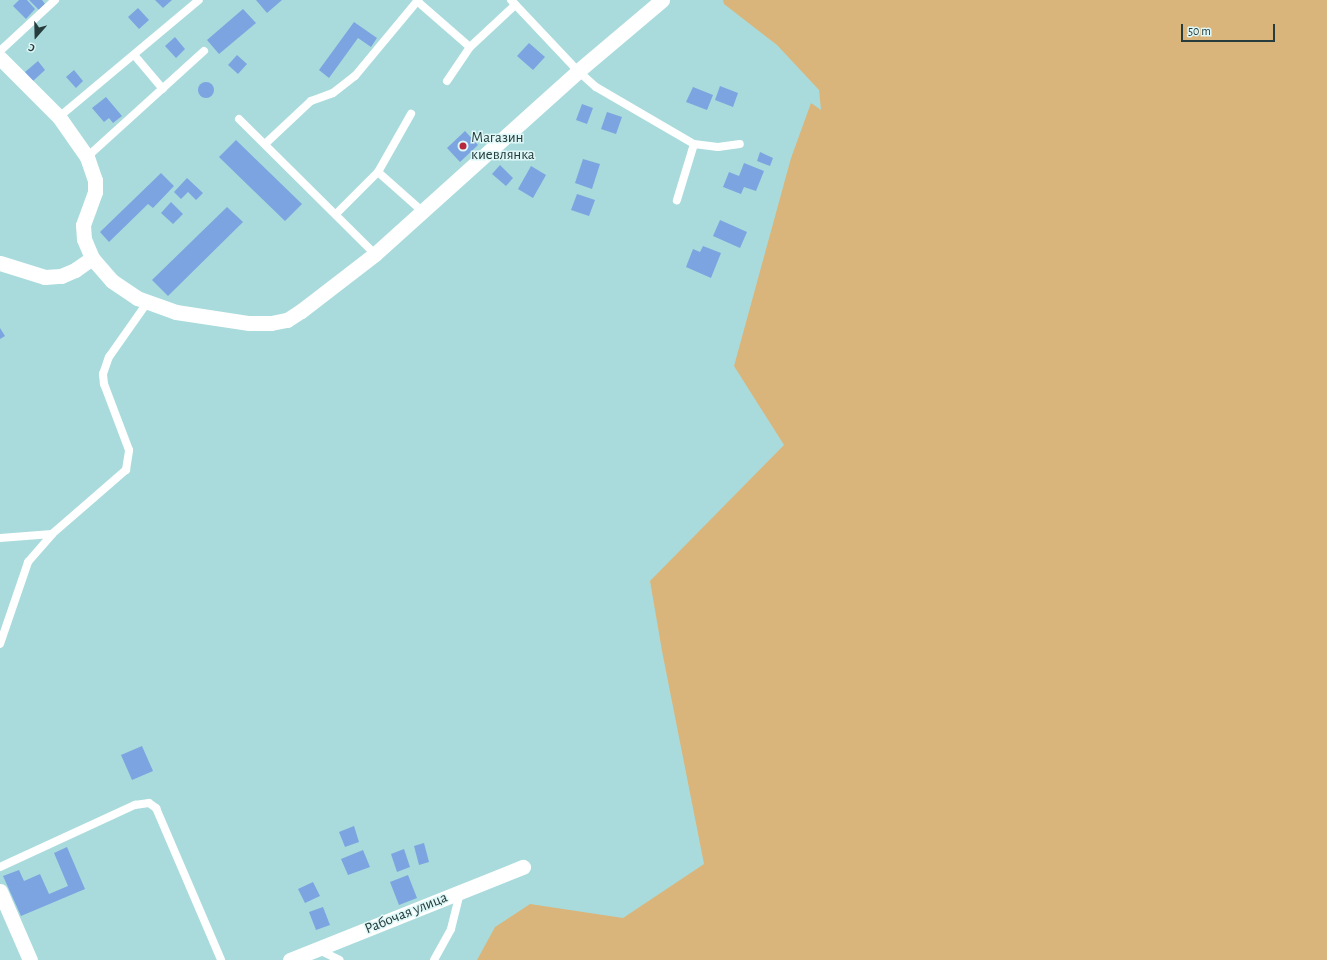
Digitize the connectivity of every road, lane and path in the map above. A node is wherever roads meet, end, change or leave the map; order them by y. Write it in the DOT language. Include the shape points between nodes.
graph roads {
  1 [pos="55,0"];
  2 [pos="199,0"];
  3 [pos="417,0"];
  4 [pos="662,0"];
  5 [pos="513,3"];
  6 [pos="470,47"];
  7 [pos="0,51"];
  8 [pos="204,51"];
  9 [pos="135,56"];
  10 [pos="0,58"];
  11 [pos="578,71"];
  12 [pos="447,80"];
  13 [pos="164,88"];
  14 [pos="411,114"];
  15 [pos="59,117"];
  16 [pos="239,119"];
  17 [pos="265,144"];
  18 [pos="694,144"];
  19 [pos="740,144"];
  20 [pos="87,157"];
  21 [pos="378,172"];
  22 [pos="677,200"];
  23 [pos="423,212"];
  24 [pos="336,214"];
  25 [pos="375,254"];
  26 [pos="92,258"];
  27 [pos="0,263"];
  28 [pos="147,303"];
  29 [pos="52,534"];
  30 [pos="0,538"];
  31 [pos="0,644"];
  32 [pos="0,867"];
  33 [pos="523,867"];
  34 [pos="0,891"];
  35 [pos="460,892"];
  36 [pos="317,948"];
  37 [pos="30,960"];
  38 [pos="221,960"];
  39 [pos="290,960"];
  40 [pos="340,960"];
  41 [pos="434,960"];
  1 -- 7 [label="lane"];
  2 -- 9 [label="lane"];
  3 -- 6 [label="lane"];
  3 -- 17 [label="lane" via="355,76 332,93 311,101"];
  4 -- 11 [label="street"];
  5 -- 6 [label="lane"];
  5 -- 11 [label="lane"];
  6 -- 12 [label="lane"];
  8 -- 13 [label="lane"];
  9 -- 13 [label="lane"];
  9 -- 15 [label="lane"];
  10 -- 15 [label="street"];
  11 -- 18 [label="lane" via="614,98"];
  11 -- 23 [label="street"];
  13 -- 20 [label="lane"];
  14 -- 21 [label="lane"];
  15 -- 20 [label="street" via="78,140"];
  16 -- 17 [label="lane"];
  17 -- 24 [label="lane"];
  18 -- 19 [label="lane" via="718,147"];
  18 -- 22 [label="lane"];
  20 -- 26 [label="street" via="95,180 95,192 86,216 83,234"];
  21 -- 23 [label="lane"];
  21 -- 24 [label="lane"];
  23 -- 25 [label="street"];
  24 -- 25 [label="lane"];
  25 -- 28 [label="street" via="287,320 271,323 242,322 193,316"];
  26 -- 27 [label="street" via="66,274 46,277"];
  26 -- 28 [label="street" via="112,280"];
  28 -- 29 [label="lane" via="109,356 103,374 104,384 129,450 126,470"];
  29 -- 30 [label="lane"];
  29 -- 31 [label="lane" via="28,562"];
  32 -- 38 [label="lane" via="135,805 149,802 156,808"];
  33 -- 35 [label="street, Рабочая улица"];
  34 -- 37 [label="street"];
  35 -- 36 [label="street, Рабочая улица"];
  35 -- 41 [label="lane" via="451,929"];
  36 -- 39 [label="street, Рабочая улица"];
  36 -- 40 [label="lane"];
}
